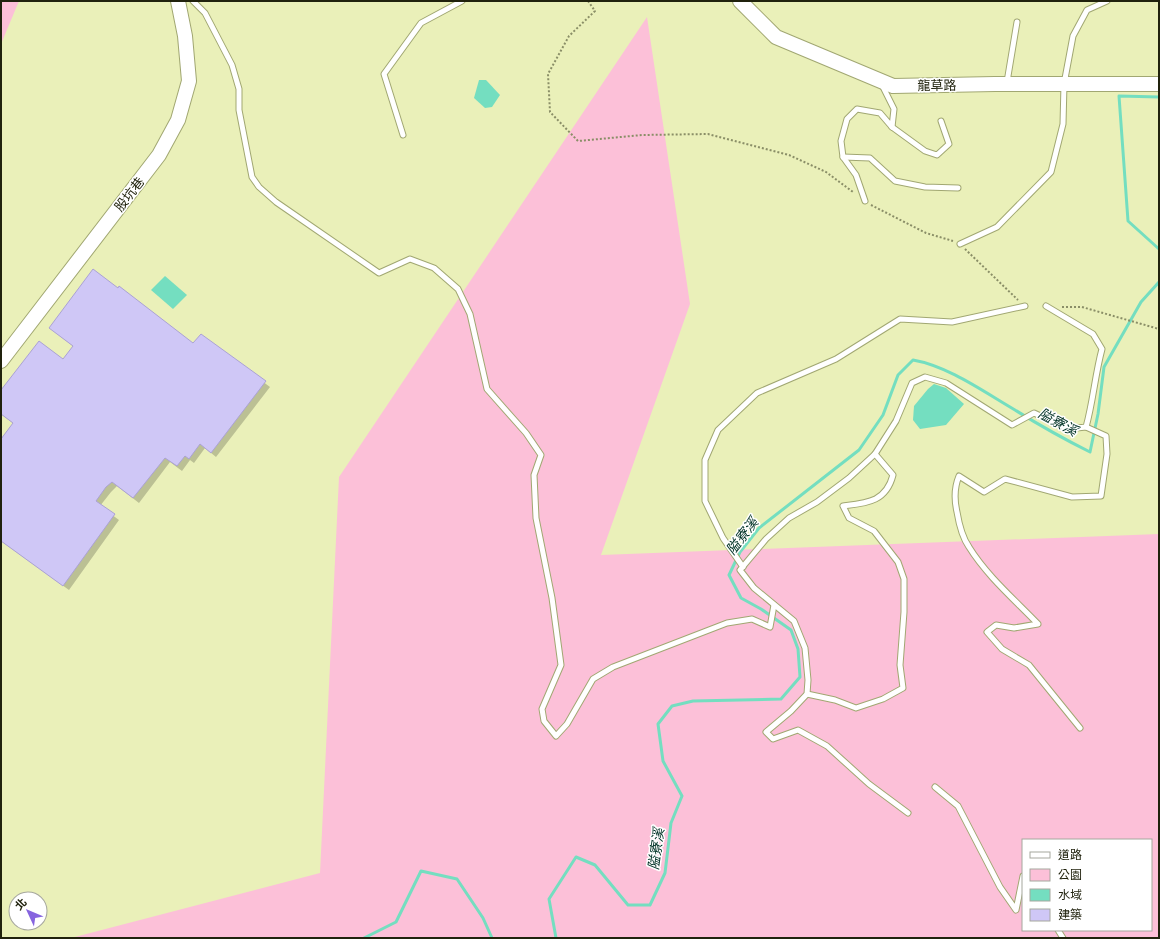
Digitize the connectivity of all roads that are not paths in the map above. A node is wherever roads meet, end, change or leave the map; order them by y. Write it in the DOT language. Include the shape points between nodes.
graph roads {
  1 [pos="178,1"];
  2 [pos="193,1"];
  3 [pos="462,1"];
  4 [pos="740,1"];
  5 [pos="1108,1"];
  6 [pos="1016,22"];
  7 [pos="886,84"];
  8 [pos="1007,84"];
  9 [pos="1064,84"];
  10 [pos="1159,84"];
  11 [pos="941,121"];
  12 [pos="892,127"];
  13 [pos="403,135"];
  14 [pos="843,156"];
  15 [pos="958,188"];
  16 [pos="865,200"];
  17 [pos="960,244"];
  18 [pos="1025,306"];
  19 [pos="1046,306"];
  20 [pos="1,361"];
  21 [pos="1086,428"];
  22 [pos="875,454"];
  23 [pos="743,566"];
  24 [pos="774,605"];
  25 [pos="807,694"];
  26 [pos="1080,728"];
  27 [pos="935,787"];
  28 [pos="908,813"];
  29 [pos="1022,881"];
  1 -- 20 [label="street, 股坑巷" via="185,36 189,81 178,120 159,155"];
  2 -- 24 [label="lane" via="205,13 232,65 239,89 239,110 252,177 276,202 379,273 410,259 434,268 458,289 470,314 487,389 541,454 534,475 536,518 562,665 542,709 544,721 556,736 567,724 594,679 613,667 727,623 752,619 770,627"];
  3 -- 13 [label="lane" via="421,23 384,74"];
  4 -- 7 [label="street, 龍草路" via="776,37"];
  5 -- 9 [label="lane" via="1087,10 1073,36"];
  6 -- 8 [label="lane"];
  7 -- 8 [label="street, 龍草路"];
  7 -- 12 [label="lane" via="894,109"];
  8 -- 9 [label="street, 龍草路"];
  9 -- 10 [label="street, 龍草路"];
  9 -- 17 [label="lane" via="1063,124 1051,172 997,227"];
  11 -- 12 [label="lane" via="949,144 937,155 925,151"];
  12 -- 14 [label="lane" via="880,113 857,109 847,119 841,141"];
  14 -- 15 [label="lane" via="870,158 895,181"];
  14 -- 16 [label="lane" via="856,175"];
  18 -- 23 [label="lane" via="952,322 900,319 836,359 757,393 718,430 705,460 705,502 723,538"];
  19 -- 21 [label="lane" via="1092,334 1102,350 1094,378 1092,406"];
  21 -- 22 [label="lane" via="1068,428 1034,412 1012,425 946,383 925,377 912,383 896,421"];
  21 -- 26 [label="lane" via="1106,436 1107,454 1101,496 1072,497 1004,479 984,492 959,476 954,486 955,505 968,546 986,570 1038,624 1014,628 996,625 987,632 1002,649 1029,665"];
  22 -- 23 [label="lane" via="817,502 789,518 766,539"];
  22 -- 25 [label="lane" via="893,475 890,486 872,502 843,506 849,518 874,531 898,562 904,579 900,665 903,688 883,699 856,708"];
  23 -- 24 [label="lane" via="740,570 754,588"];
  24 -- 25 [label="lane" via="794,621 805,648"];
  25 -- 28 [label="lane" via="792,711 766,732 773,739 798,730 827,746"];
  27 -- 29 [label="lane" via="958,806 1000,887 1016,910"];
}
